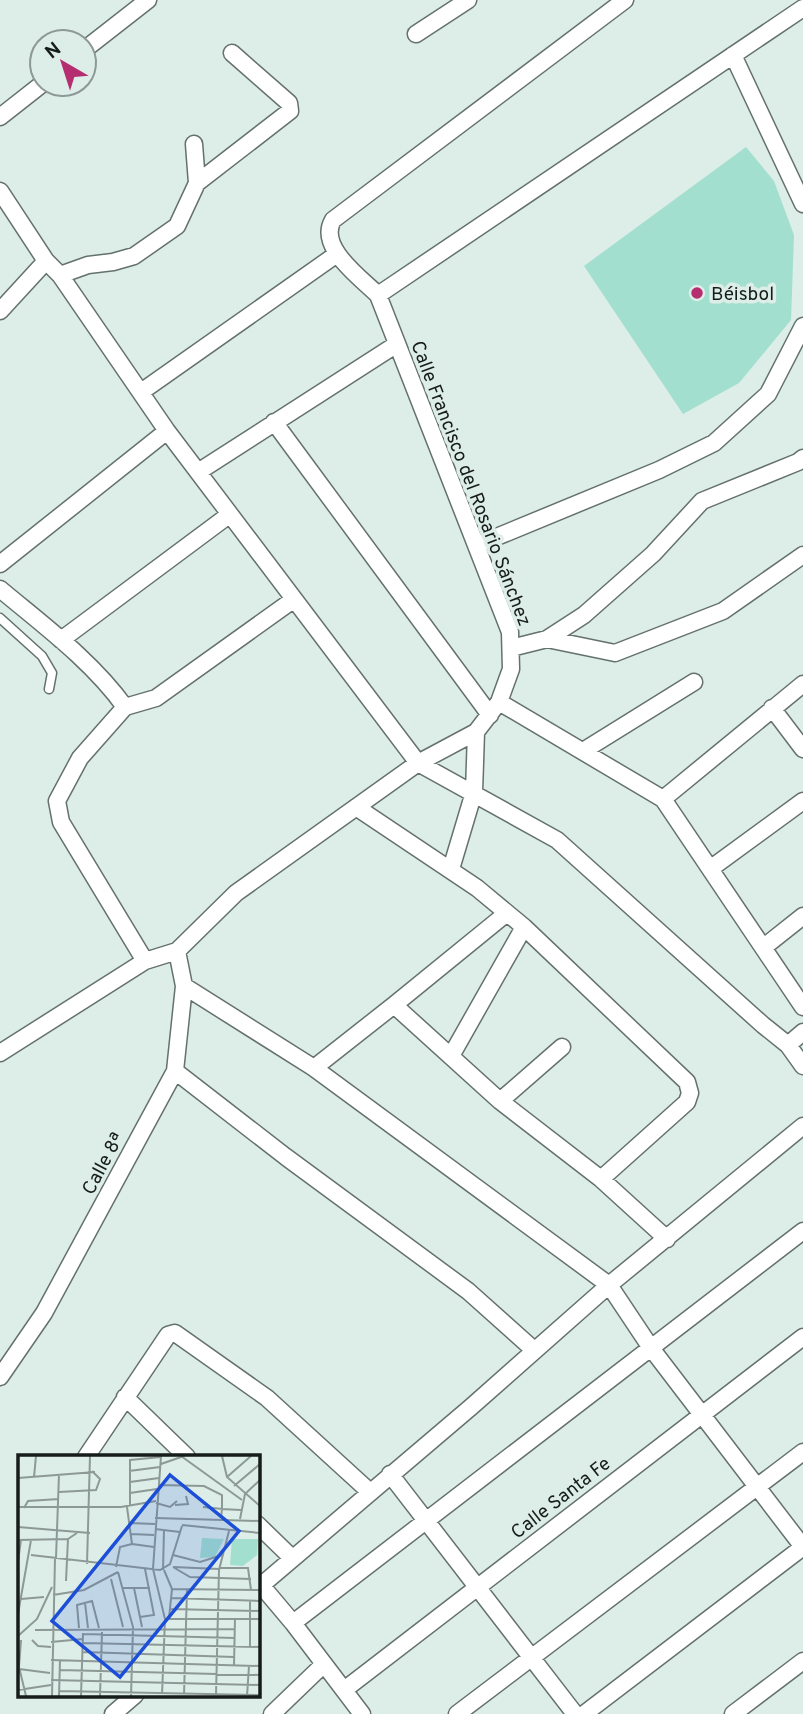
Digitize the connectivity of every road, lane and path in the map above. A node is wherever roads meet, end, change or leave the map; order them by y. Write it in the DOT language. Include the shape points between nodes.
graph roads {
  1 [pos="148,0"];
  2 [pos="468,0"];
  3 [pos="594,0"];
  4 [pos="625,0"];
  5 [pos="803,8"];
  6 [pos="604,15"];
  7 [pos="416,34"];
  8 [pos="98,39"];
  9 [pos="232,53"];
  10 [pos="733,55"];
  11 [pos="28,94"];
  12 [pos="0,117"];
  13 [pos="194,144"];
  14 [pos="197,183"];
  15 [pos="0,191"];
  16 [pos="803,204"];
  17 [pos="337,254"];
  18 [pos="46,261"];
  19 [pos="60,275"];
  20 [pos="378,295"];
  21 [pos="0,311"];
  22 [pos="803,326"];
  23 [pos="397,344"];
  24 [pos="141,392"];
  25 [pos="274,422"];
  26 [pos="167,431"];
  27 [pos="803,458"];
  28 [pos="198,471"];
  29 [pos="229,515"];
  30 [pos="477,545"];
  31 [pos="803,555"];
  32 [pos="0,564"];
  33 [pos="0,589"];
  34 [pos="293,600"];
  35 [pos="0,618"];
  36 [pos="547,639"];
  37 [pos="61,640"];
  38 [pos="510,648"];
  39 [pos="694,682"];
  40 [pos="803,684"];
  41 [pos="49,689"];
  42 [pos="125,707"];
  43 [pos="495,708"];
  44 [pos="772,708"];
  45 [pos="476,732"];
  46 [pos="803,749"];
  47 [pos="583,751"];
  48 [pos="418,763"];
  49 [pos="474,792"];
  50 [pos="663,799"];
  51 [pos="803,801"];
  52 [pos="356,807"];
  53 [pos="451,869"];
  54 [pos="710,869"];
  55 [pos="507,913"];
  56 [pos="803,916"];
  57 [pos="524,927"];
  58 [pos="764,947"];
  59 [pos="177,951"];
  60 [pos="145,961"];
  61 [pos="184,986"];
  62 [pos="394,1006"];
  63 [pos="803,1007"];
  64 [pos="803,1032"];
  65 [pos="788,1045"];
  66 [pos="562,1047"];
  67 [pos="0,1053"];
  68 [pos="451,1056"];
  69 [pos="803,1066"];
  70 [pos="314,1068"];
  71 [pos="175,1071"];
  72 [pos="500,1101"];
  73 [pos="803,1126"];
  74 [pos="601,1179"];
  75 [pos="803,1231"];
  76 [pos="667,1239"];
  77 [pos="609,1285"];
  78 [pos="803,1337"];
  79 [pos="651,1348"];
  80 [pos="534,1350"];
  81 [pos="0,1377"];
  82 [pos="125,1397"];
  83 [pos="702,1415"];
  84 [pos="803,1452"];
  85 [pos="87,1455"];
  86 [pos="185,1455"];
  87 [pos="390,1474"];
  88 [pos="757,1486"];
  89 [pos="370,1492"];
  90 [pos="426,1521"];
  91 [pos="259,1526"];
  92 [pos="803,1547"];
  93 [pos="292,1558"];
  94 [pos="259,1587"];
  95 [pos="477,1587"];
  96 [pos="293,1623"];
  97 [pos="531,1658"];
  98 [pos="803,1661"];
  99 [pos="324,1664"];
  100 [pos="344,1690"];
  101 [pos="134,1696"];
  102 [pos="113,1714"];
  103 [pos="272,1714"];
  104 [pos="362,1714"];
  105 [pos="457,1714"];
  106 [pos="575,1714"];
  107 [pos="584,1714"];
  108 [pos="733,1714"];
  1 -- 8 [label="street"];
  2 -- 7 [label="street"];
  3 -- 6 [label="street"];
  4 -- 6 [label="street"];
  5 -- 10 [label="street"];
  6 -- 17 [label="street" via="333,220 329,238"];
  9 -- 14 [label="street" via="289,103 289,111"];
  10 -- 16 [label="street"];
  10 -- 20 [label="street"];
  11 -- 12 [label="street"];
  13 -- 14 [label="street"];
  14 -- 19 [label="street" via="177,226 134,256"];
  15 -- 18 [label="street"];
  17 -- 20 [label="street"];
  17 -- 24 [label="street"];
  18 -- 19 [label="street"];
  18 -- 21 [label="street"];
  19 -- 24 [label="street"];
  20 -- 23 [label="street, Calle Francisco del Rosario Sánchez"];
  22 -- 30 [label="street" via="768,394 713,443"];
  23 -- 25 [label="street"];
  23 -- 30 [label="street, Calle Francisco del Rosario Sánchez"];
  24 -- 26 [label="street"];
  25 -- 28 [label="street"];
  25 -- 43 [label="street"];
  26 -- 28 [label="street"];
  26 -- 32 [label="street"];
  27 -- 36 [label="street" via="702,501 653,554 584,615"];
  28 -- 29 [label="street"];
  29 -- 34 [label="street"];
  29 -- 37 [label="street"];
  30 -- 38 [label="street, Calle Francisco del Rosario Sánchez" via="510,632"];
  31 -- 36 [label="street" via="723,611 615,653"];
  33 -- 37 [label="street"];
  34 -- 42 [label="street" via="156,698"];
  34 -- 48 [label="street"];
  35 -- 41 [label="lane" via="42,656 52,673"];
  36 -- 38 [label="street"];
  37 -- 42 [label="street"];
  38 -- 43 [label="street, Calle Francisco del Rosario Sánchez" via="511,669"];
  39 -- 47 [label="street"];
  40 -- 44 [label="street"];
  42 -- 60 [label="street" via="80,758 58,801 61,822"];
  43 -- 45 [label="street, Calle Francisco del Rosario Sánchez"];
  43 -- 47 [label="street"];
  44 -- 46 [label="street"];
  44 -- 50 [label="street"];
  45 -- 48 [label="street, Calle Francisco del Rosario Sánchez"];
  45 -- 49 [label="street"];
  47 -- 50 [label="street"];
  48 -- 49 [label="street"];
  48 -- 52 [label="street, Calle Francisco del Rosario Sánchez"];
  49 -- 53 [label="street"];
  49 -- 65 [label="street" via="557,839"];
  50 -- 54 [label="street"];
  51 -- 54 [label="street"];
  52 -- 53 [label="street"];
  52 -- 59 [label="street, Calle Francisco del Rosario Sánchez" via="236,893"];
  53 -- 55 [label="street"];
  54 -- 58 [label="street"];
  55 -- 57 [label="street"];
  55 -- 62 [label="street"];
  56 -- 58 [label="street"];
  57 -- 68 [label="street"];
  57 -- 74 [label="street" via="687,1082 687,1102"];
  58 -- 63 [label="street"];
  59 -- 60 [label="street, Calle Francisco del Rosario Sánchez"];
  59 -- 61 [label="street, Calle 8ª"];
  60 -- 67 [label="street, Calle Francisco del Rosario Sánchez"];
  61 -- 70 [label="street"];
  61 -- 71 [label="street, Calle 8ª"];
  62 -- 68 [label="street"];
  62 -- 70 [label="street"];
  64 -- 65 [label="street"];
  65 -- 69 [label="street"];
  66 -- 72 [label="street"];
  68 -- 72 [label="street"];
  70 -- 77 [label="street"];
  71 -- 80 [label="street" via="468,1291"];
  71 -- 81 [label="street, Calle 8ª" via="44,1312"];
  72 -- 74 [label="street"];
  73 -- 76 [label="street"];
  74 -- 76 [label="street"];
  75 -- 79 [label="street"];
  76 -- 77 [label="street"];
  77 -- 79 [label="street"];
  77 -- 80 [label="street"];
  78 -- 83 [label="street, Calle Santa Fe"];
  79 -- 83 [label="street"];
  79 -- 90 [label="street"];
  80 -- 87 [label="street"];
  82 -- 85 [label="street"];
  82 -- 86 [label="street"];
  82 -- 89 [label="street" via="168,1335 175,1334 267,1398"];
  83 -- 88 [label="street"];
  83 -- 95 [label="street, Calle Santa Fe"];
  84 -- 88 [label="street"];
  87 -- 89 [label="street"];
  87 -- 90 [label="street"];
  88 -- 92 [label="street"];
  88 -- 97 [label="street"];
  89 -- 93 [label="street"];
  90 -- 95 [label="street"];
  90 -- 96 [label="street"];
  91 -- 93 [label="street"];
  92 -- 107 [label="street"];
  93 -- 94 [label="street"];
  94 -- 96 [label="street"];
  95 -- 97 [label="street"];
  95 -- 100 [label="street, Calle Santa Fe"];
  96 -- 99 [label="street"];
  97 -- 105 [label="street"];
  97 -- 106 [label="street"];
  98 -- 108 [label="street"];
  99 -- 100 [label="street"];
  99 -- 103 [label="street"];
  100 -- 104 [label="street"];
  101 -- 102 [label="street"];
}
